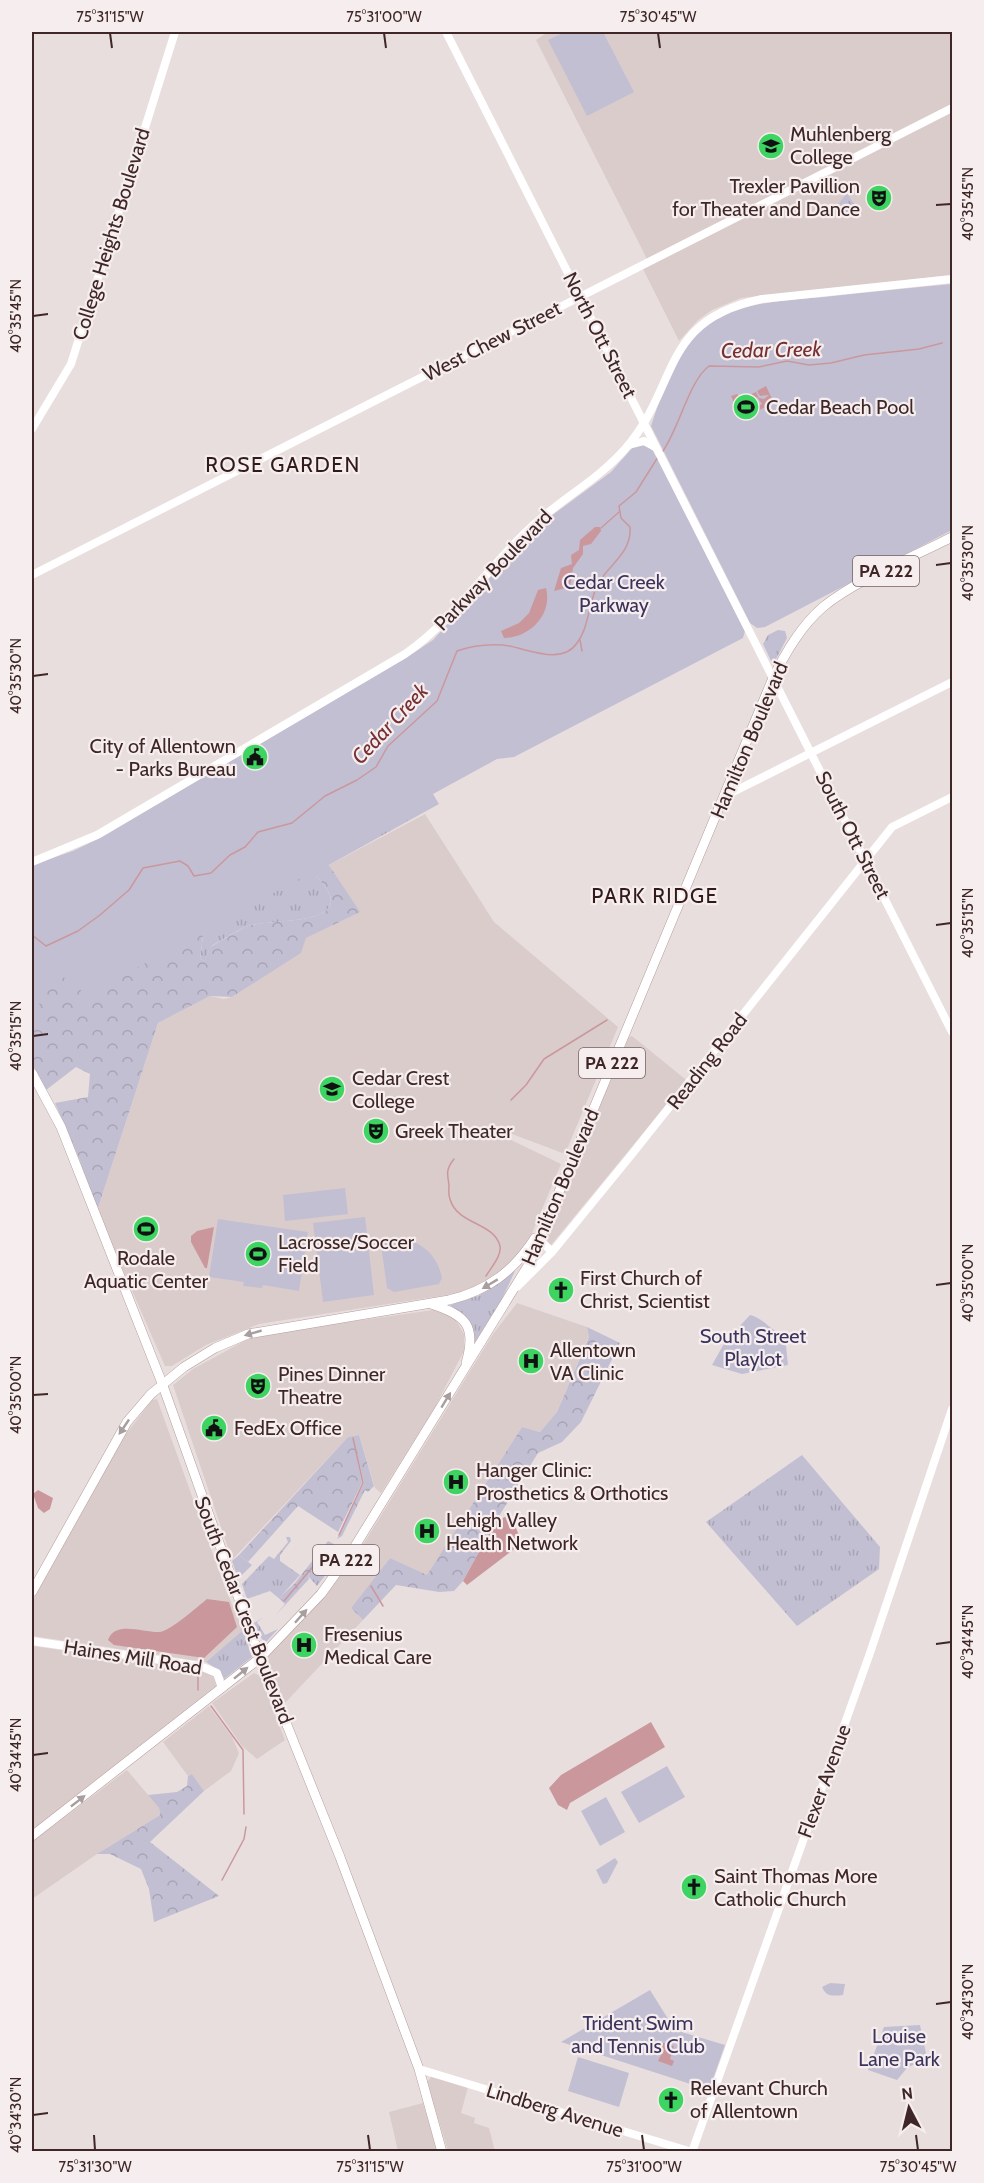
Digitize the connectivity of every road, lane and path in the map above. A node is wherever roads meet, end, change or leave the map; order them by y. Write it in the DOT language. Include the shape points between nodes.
graph roads {
  1 [pos="175,32"];
  2 [pos="446,32"];
  3 [pos="952,108"];
  4 [pos="952,279"];
  5 [pos="580,296"];
  6 [pos="645,423"];
  7 [pos="32,429"];
  8 [pos="628,446"];
  9 [pos="658,450"];
  10 [pos="952,537"];
  11 [pos="32,575"];
  12 [pos="754,638"];
  13 [pos="773,678"];
  14 [pos="952,682"];
  15 [pos="812,754"];
  16 [pos="725,796"];
  17 [pos="952,796"];
  18 [pos="865,860"];
  19 [pos="32,862"];
  20 [pos="952,1032"];
  21 [pos="32,1074"];
  22 [pos="543,1227"];
  23 [pos="539,1239"];
  24 [pos="552,1252"];
  25 [pos="515,1289"];
  26 [pos="429,1303"];
  27 [pos="462,1374"];
  28 [pos="162,1383"];
  29 [pos="952,1409"];
  30 [pos="32,1592"];
  31 [pos="32,1641"];
  32 [pos="260,1658"];
  33 [pos="222,1688"];
  34 [pos="32,1836"];
  35 [pos="419,2069"];
  36 [pos="442,2151"];
  37 [pos="692,2151"];
  1 -- 7 [label="street, College Heights Boulevard" via="71,364"];
  2 -- 5 [label="street, North Ott Street"];
  3 -- 5 [label="street, West Chew Street"];
  4 -- 6 [label="street, Parkway Boulevard" via="762,299 728,307 684,341"];
  5 -- 6 [label="street, North Ott Street"];
  5 -- 11 [label="street, West Chew Street"];
  6 -- 8 [label="street, Parkway Boulevard"];
  6 -- 9 [label="street, North Ott Street"];
  8 -- 9 [label="street" via="644,441"];
  8 -- 19 [label="street, Parkway Boulevard" via="598,475 531,526 443,623 405,654 97,835"];
  9 -- 12 [label="street, North Ott Street"];
  10 -- 13 [label="main road, Hamilton Boulevard / PA 222" via="822,608 795,640"];
  12 -- 13 [label="street, South Ott Street"];
  13 -- 15 [label="street, South Ott Street"];
  13 -- 16 [label="main road, Hamilton Boulevard / PA 222"];
  14 -- 15 [label="street"];
  15 -- 16 [label="street"];
  15 -- 18 [label="street, South Ott Street"];
  16 -- 22 [label="main road, Hamilton Boulevard / PA 222"];
  17 -- 18 [label="street, Reading Road" via="892,827"];
  18 -- 20 [label="street, South Ott Street"];
  18 -- 24 [label="street, Reading Road"];
  21 -- 28 [label="main road, South Cedar Crest Boulevard" via="65,1135"];
  22 -- 23 [label="main road, Hamilton Boulevard / PA 222"];
  22 -- 26 [label="main road, PA 222, one-way" via="515,1264 496,1281 461,1297"];
  23 -- 24 [label="street"];
  23 -- 25 [label="main road, Hamilton Boulevard / PA 222"];
  24 -- 25 [label="street, Reading Road"];
  25 -- 27 [label="main road, Hamilton Boulevard / PA 222"];
  26 -- 27 [label="main road" via="458,1314 469,1328 470,1348"];
  26 -- 28 [label="main road, PA 222, one-way" via="248,1334 199,1357"];
  32 -- 27 [label="main road, Hamilton Boulevard / PA 222, one-way" via="321,1594 352,1551"];
  28 -- 30 [label="main road, PA 222, one-way" via="120,1433"];
  28 -- 32 [label="main road, South Cedar Crest Boulevard"];
  29 -- 37 [label="street, Flexer Avenue" via="870,1653"];
  31 -- 33 [label="street, Haines Mill Road" via="201,1666 220,1676"];
  33 -- 32 [label="main road, Hamilton Boulevard / PA 222, one-way"];
  32 -- 35 [label="main road, South Cedar Crest Boulevard"];
  34 -- 33 [label="main road, Hamilton Boulevard / PA 222, one-way"];
  35 -- 36 [label="main road, South Cedar Crest Boulevard"];
  35 -- 37 [label="street, Lindberg Avenue"];
}
